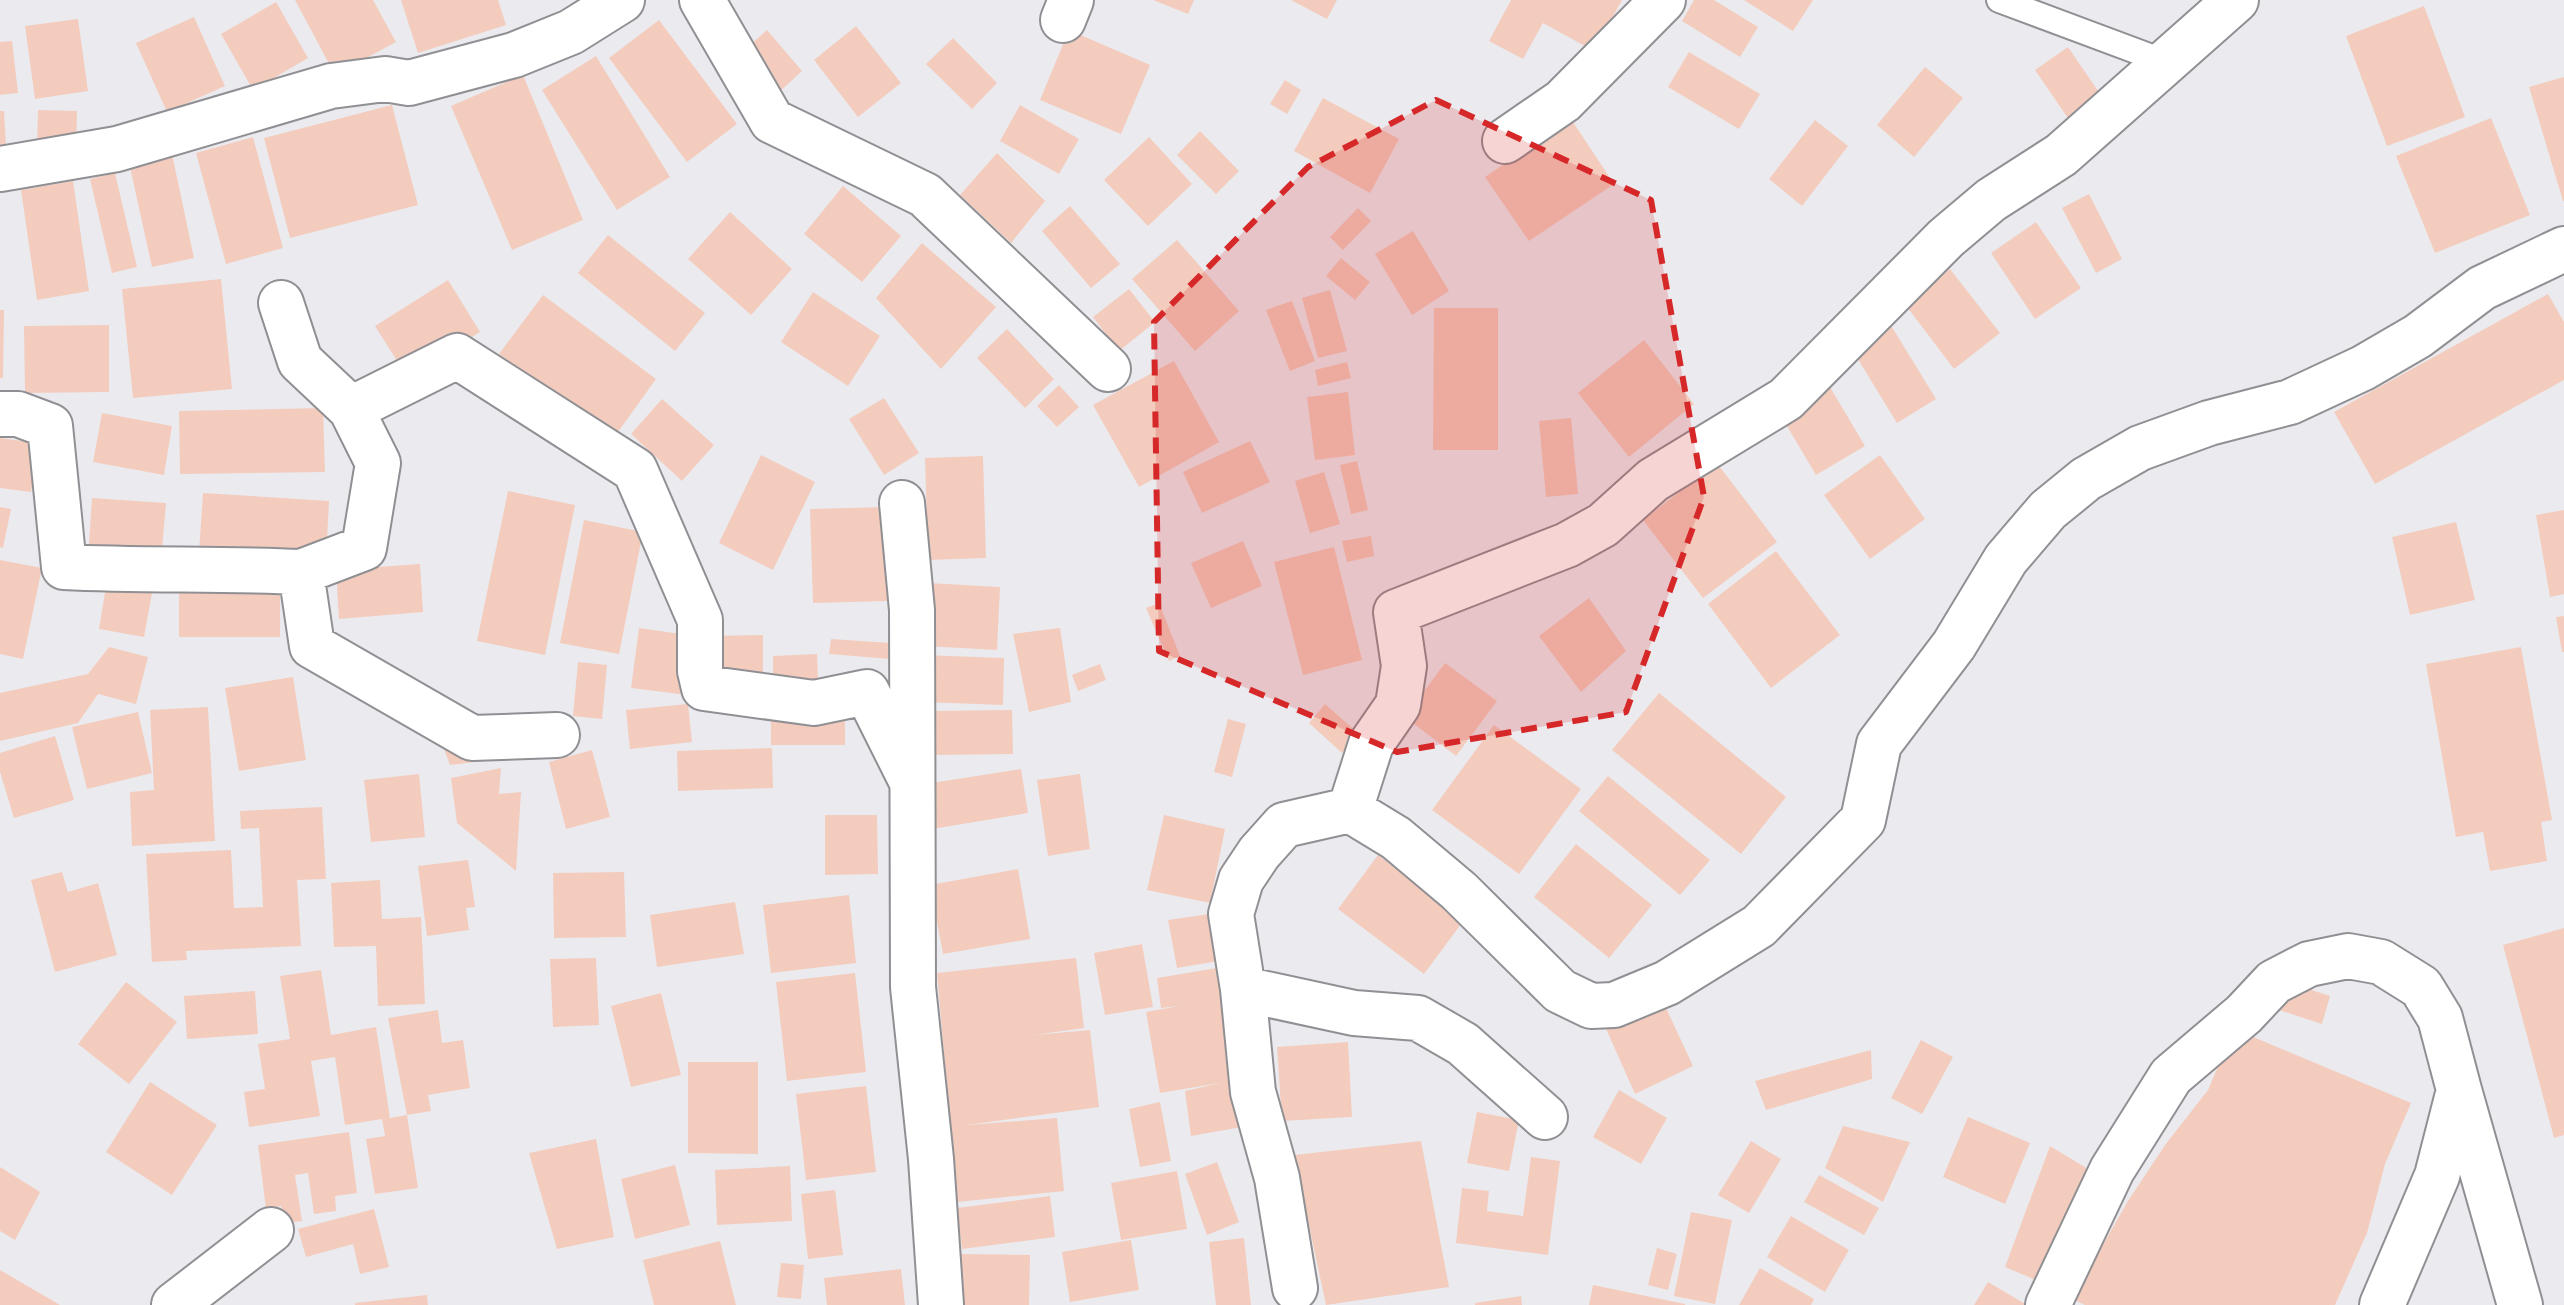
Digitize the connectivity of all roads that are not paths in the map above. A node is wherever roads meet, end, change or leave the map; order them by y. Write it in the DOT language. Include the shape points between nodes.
graph roads {
  1 [pos="622,0"];
  2 [pos="702,0"];
  3 [pos="1663,0"];
  4 [pos="1999,0"];
  5 [pos="2236,0"];
  6 [pos="2168,63"];
  7 [pos="1505,141"];
  8 [pos="0,169"];
  9 [pos="2564,249"];
  10 [pos="281,303"];
  11 [pos="1108,369"];
  12 [pos="351,409"];
  13 [pos="0,414"];
  14 [pos="902,503"];
  15 [pos="301,572"];
  16 [pos="557,735"];
  17 [pos="910,778"];
  18 [pos="1350,810"];
  19 [pos="1243,989"];
  20 [pos="2459,1090"];
  21 [pos="1545,1117"];
  22 [pos="271,1230"];
  23 [pos="1295,1288"];
  24 [pos="174,1305"];
  25 [pos="941,1305"];
  26 [pos="2048,1305"];
  27 [pos="2382,1305"];
  28 [pos="2520,1305"];
  1 -- 8 [label="street" via="571,32 514,55 409,83 385,79 331,86 117,149"];
  2 -- 11 [label="street" via="772,121 925,195"];
  3 -- 7 [label="street" via="1563,101"];
  4 -- 6 [label="lane"];
  5 -- 6 [label="street"];
  6 -- 18 [label="street" via="2061,155 1991,200 1946,238 1786,399 1653,480 1603,525 1567,545 1396,612 1404,666 1398,705 1371,744"];
  9 -- 18 [label="street" via="2482,288 2418,336 2363,368 2290,402 2140,448 2086,479 2048,510 2006,559 1954,645 1879,744 1863,820 1759,926 1667,983 1614,1005 1591,1006 1560,991 1459,891 1396,838"];
  10 -- 12 [label="street" via="300,361"];
  12 -- 15 [label="street" via="378,463 364,548"];
  12 -- 17 [label="street" via="457,356 635,470 700,620 704,688 814,703 867,692"];
  13 -- 15 [label="street" via="18,414 50,426 64,567"];
  14 -- 17 [label="street" via="912,610"];
  15 -- 16 [label="street" via="312,646 472,738"];
  17 -- 25 [label="street" via="913,987"];
  18 -- 19 [label="street" via="1284,825 1241,880 1231,914"];
  19 -- 21 [label="street" via="1354,1013 1418,1018 1463,1044"];
  19 -- 23 [label="street" via="1253,1092 1277,1178"];
  20 -- 26 [label="street" via="2440,1018 2421,987 2381,962 2348,956 2309,964 2274,982 2171,1076 2112,1170"];
  20 -- 27 [label="street" via="2437,1176"];
  20 -- 28 [label="street"];
  22 -- 24 [label="street"];
}
